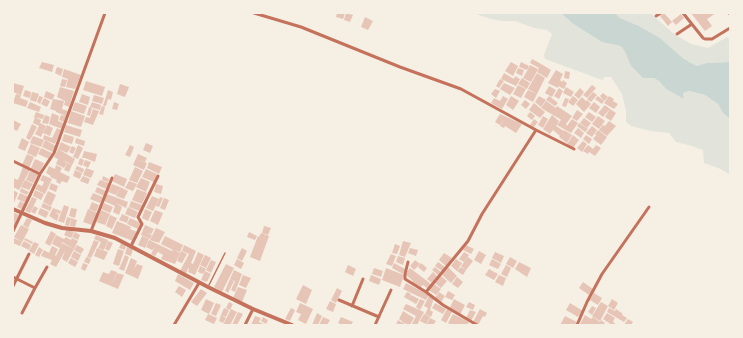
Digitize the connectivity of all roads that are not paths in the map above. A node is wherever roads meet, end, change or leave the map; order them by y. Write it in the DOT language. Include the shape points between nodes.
graph roads {
  1 [pos="105,13"];
  2 [pos="254,13"];
  3 [pos="661,13"];
  4 [pos="683,13"];
  5 [pos="656,16"];
  6 [pos="692,24"];
  7 [pos="730,28"];
  8 [pos="677,34"];
  9 [pos="536,130"];
  10 [pos="574,149"];
  11 [pos="13,161"];
  12 [pos="40,174"];
  13 [pos="158,176"];
  14 [pos="112,178"];
  15 [pos="649,207"];
  16 [pos="13,209"];
  17 [pos="22,213"];
  18 [pos="13,231"];
  19 [pos="91,231"];
  20 [pos="131,246"];
  21 [pos="225,253"];
  22 [pos="29,254"];
  23 [pos="408,262"];
  24 [pos="48,267"];
  25 [pos="15,278"];
  26 [pos="364,279"];
  27 [pos="199,283"];
  28 [pos="13,286"];
  29 [pos="208,287"];
  30 [pos="35,288"];
  31 [pos="391,290"];
  32 [pos="426,292"];
  33 [pos="339,300"];
  34 [pos="352,306"];
  35 [pos="253,309"];
  36 [pos="22,313"];
  37 [pos="379,317"];
  38 [pos="174,325"];
  39 [pos="245,325"];
  40 [pos="292,325"];
  41 [pos="375,325"];
  42 [pos="478,325"];
  43 [pos="577,325"];
  1 -- 12 [label="street" via="54,153"];
  2 -- 9 [label="street" via="301,27 461,89"];
  3 -- 5 [label="street"];
  4 -- 6 [label="street"];
  6 -- 7 [label="street" via="703,38 708,40"];
  6 -- 8 [label="street"];
  9 -- 10 [label="street"];
  9 -- 32 [label="street" via="482,214 468,241"];
  11 -- 12 [label="street"];
  12 -- 17 [label="street"];
  13 -- 20 [label="street" via="138,217 142,224"];
  14 -- 19 [label="street"];
  15 -- 43 [label="street" via="602,274"];
  16 -- 17 [label="street"];
  17 -- 18 [label="street"];
  17 -- 19 [label="street" via="62,228"];
  19 -- 20 [label="street"];
  20 -- 27 [label="street"];
  21 -- 29 [label="lane"];
  22 -- 25 [label="street"];
  23 -- 32 [label="street" via="405,279"];
  24 -- 30 [label="street"];
  25 -- 28 [label="street"];
  25 -- 30 [label="street"];
  26 -- 34 [label="street"];
  27 -- 29 [label="street"];
  27 -- 38 [label="street"];
  29 -- 35 [label="street"];
  30 -- 36 [label="street"];
  31 -- 37 [label="street"];
  32 -- 42 [label="street"];
  33 -- 34 [label="street"];
  34 -- 37 [label="street"];
  35 -- 39 [label="street"];
  35 -- 40 [label="street"];
  37 -- 41 [label="street"];
}
